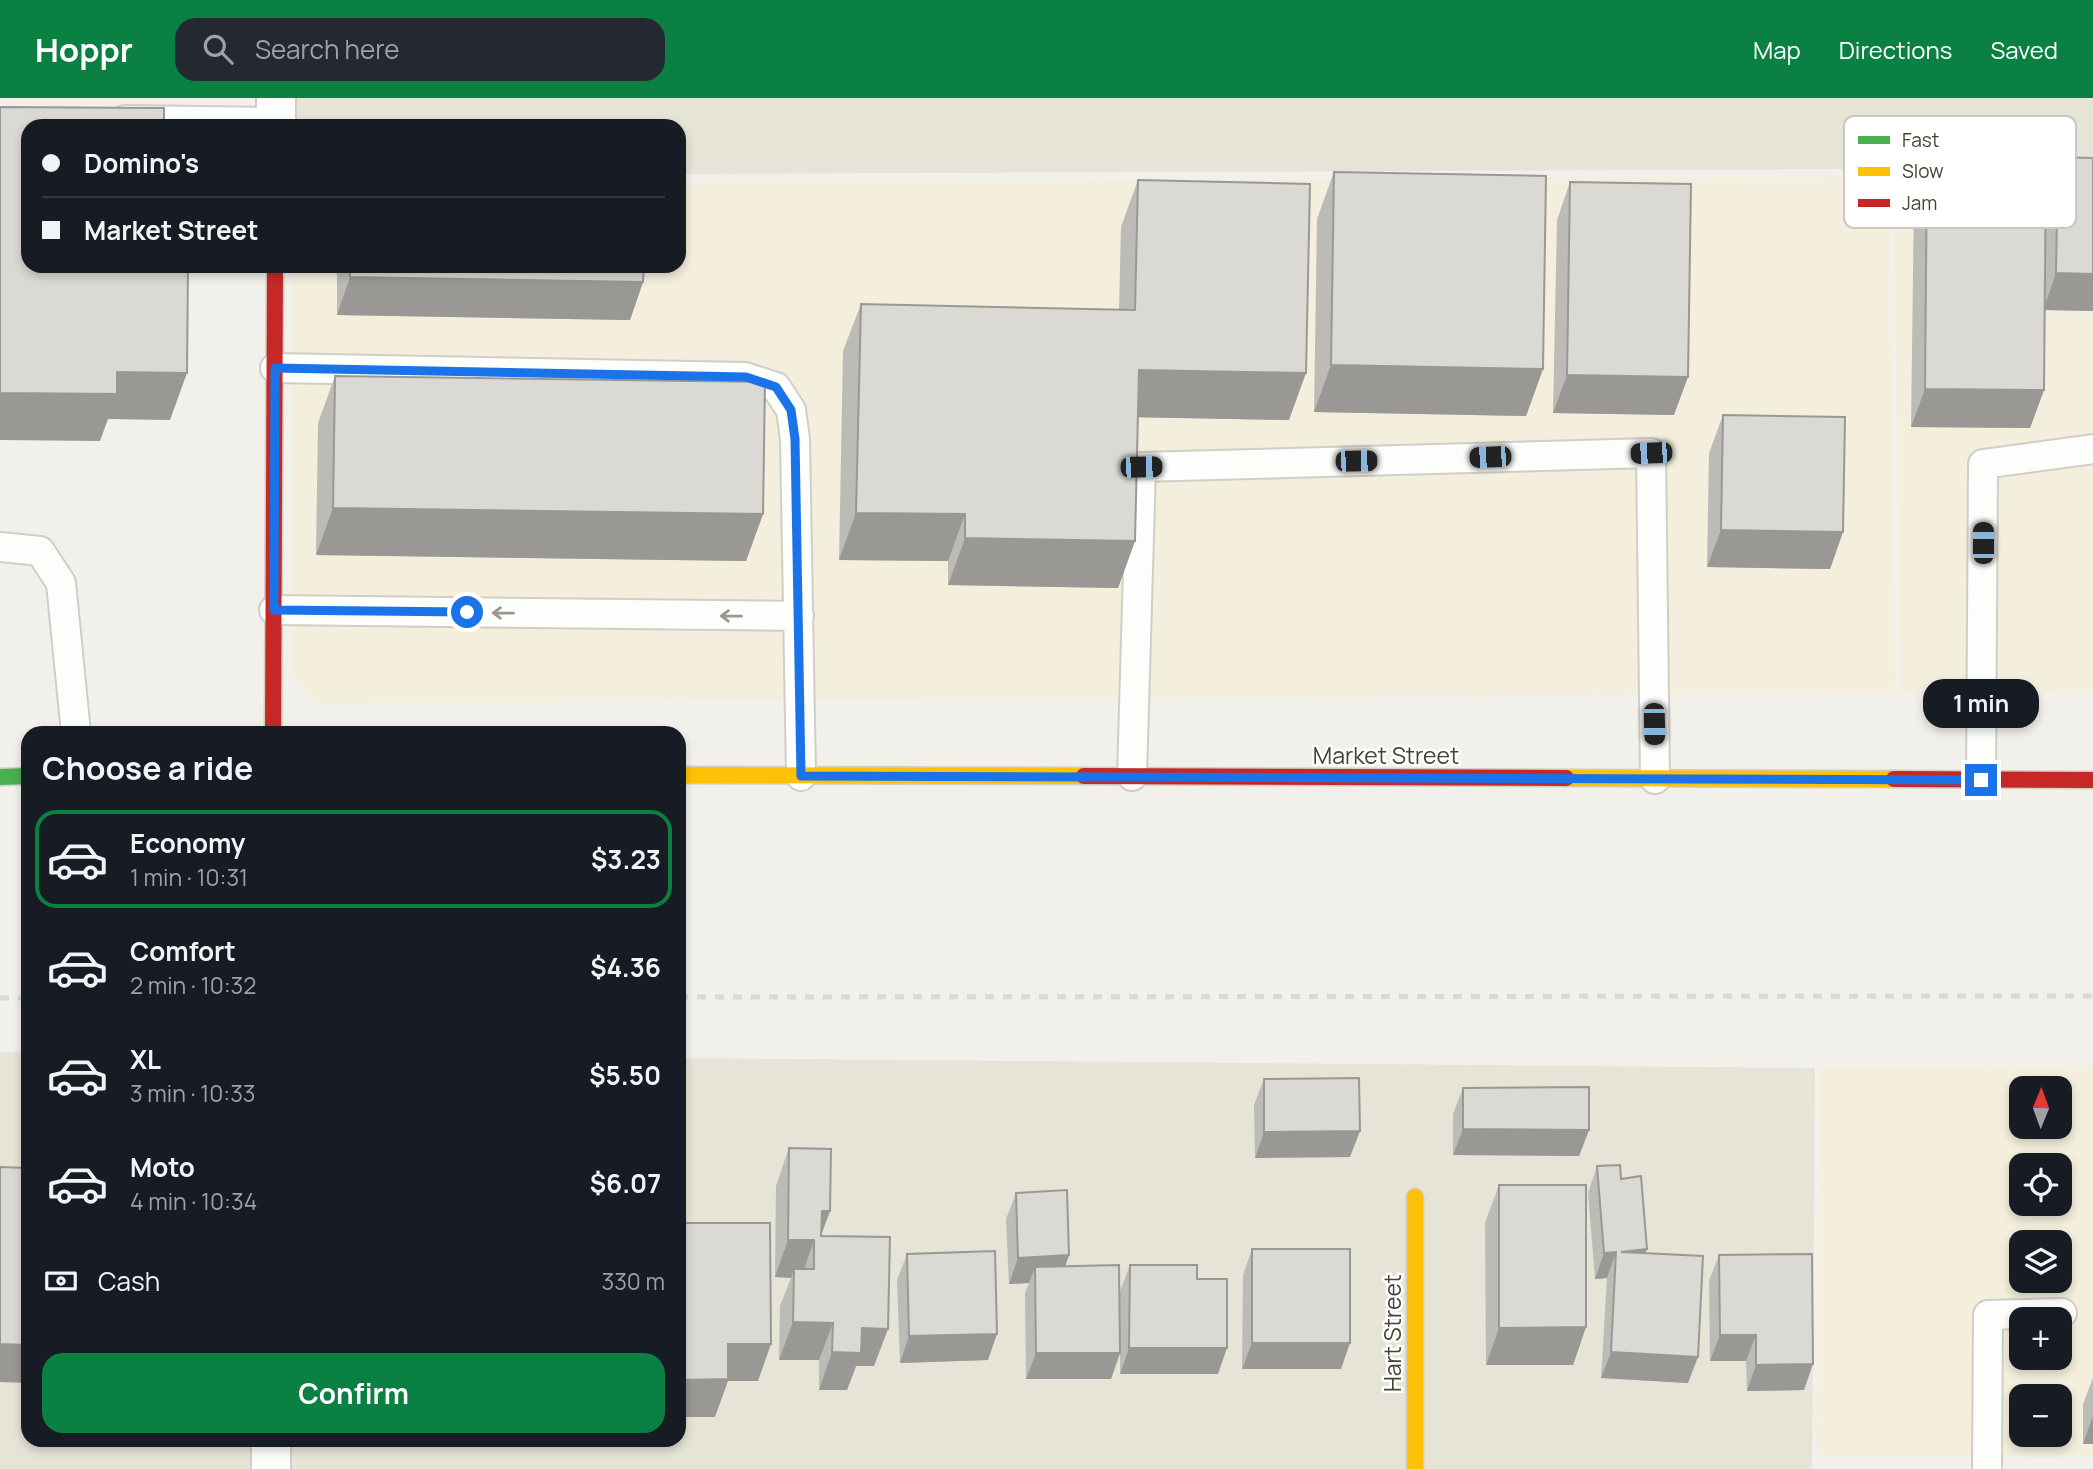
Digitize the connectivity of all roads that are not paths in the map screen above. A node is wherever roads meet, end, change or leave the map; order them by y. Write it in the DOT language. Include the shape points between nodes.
graph roads {
  1 [pos="276,115"];
  2 [pos="132,119"];
  3 [pos="275,273"];
  4 [pos="275,368"];
  5 [pos="2093,449"];
  6 [pos="0,547"];
  7 [pos="274,610"];
  8 [pos="799,617"];
  9 [pos="75,726"];
  10 [pos="273,726"];
  11 [pos="686,775"];
  12 [pos="21,776"];
  13 [pos="801,776"];
  14 [pos="1132,776"];
  15 [pos="0,777"];
  16 [pos="1655,779"];
  17 [pos="1981,780"];
  18 [pos="2093,780"];
  19 [pos="1415,1197"];
  20 [pos="2009,1314"];
  21 [pos="271,1447"];
  22 [pos="271,1469"];
  23 [pos="1415,1469"];
  24 [pos="1987,1469"];
  1 -- 2 [label="lane"];
  3 -- 4 [label="main road"];
  4 -- 7 [label="main road"];
  4 -- 8 [label="lane" via="746,377 776,387 791,410 795,439"];
  5 -- 17 [label="lane" via="1983,464"];
  6 -- 9 [label="lane" via="40,551 61,583"];
  8 -- 7 [label="lane, one-way"];
  7 -- 10 [label="main road"];
  8 -- 13 [label="lane"];
  11 -- 13 [label="main road, Market Street"];
  12 -- 15 [label="main road"];
  13 -- 14 [label="main road, Market Street"];
  14 -- 16 [label="main road, Market Street"];
  14 -- 16 [label="lane" via="1141,467 1651,453"];
  16 -- 17 [label="main road, Market Street"];
  17 -- 18 [label="main road, Market Street"];
  19 -- 23 [label="main road, Hart Street"];
  20 -- 24 [label="lane" via="1988,1315"];
  21 -- 22 [label="street"];
}
